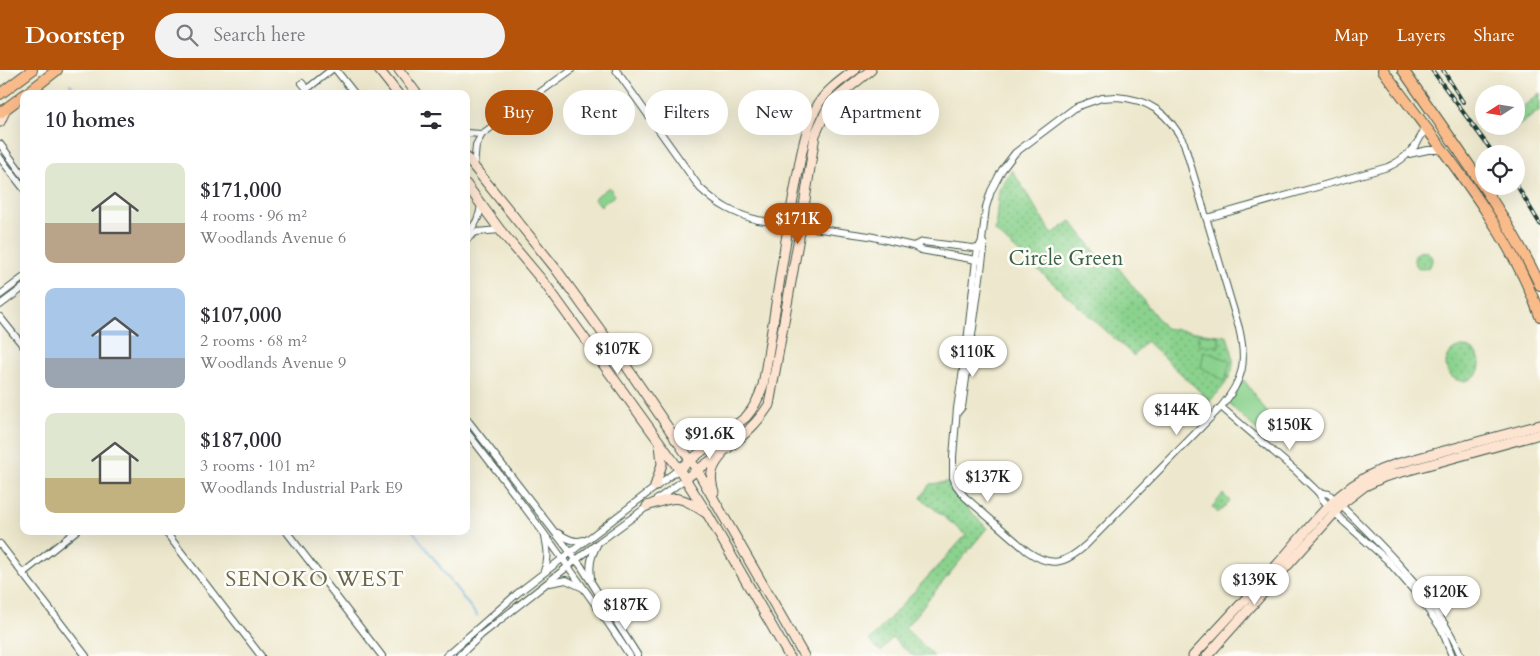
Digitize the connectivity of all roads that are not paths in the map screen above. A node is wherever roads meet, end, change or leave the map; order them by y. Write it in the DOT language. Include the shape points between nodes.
graph roads {
  1 [pos="32,70"];
  2 [pos="57,70"];
  3 [pos="330,70"];
  4 [pos="336,70"];
  5 [pos="380,70"];
  6 [pos="399,70"];
  7 [pos="571,70"];
  8 [pos="616,70"];
  9 [pos="855,70"];
  10 [pos="871,70"];
  11 [pos="1384,70"];
  12 [pos="1403,70"];
  13 [pos="302,83"];
  14 [pos="30,90"];
  15 [pos="352,90"];
  16 [pos="395,90"];
  17 [pos="414,90"];
  18 [pos="0,94"];
  19 [pos="20,98"];
  20 [pos="3,110"];
  21 [pos="0,122"];
  22 [pos="1425,128"];
  23 [pos="470,133"];
  24 [pos="482,134"];
  25 [pos="0,144"];
  26 [pos="1442,150"];
  27 [pos="1408,155"];
  28 [pos="0,158"];
  29 [pos="470,162"];
  30 [pos="474,167"];
  31 [pos="20,171"];
  32 [pos="1475,175"];
  33 [pos="1475,181"];
  34 [pos="20,185"];
  35 [pos="1468,187"];
  36 [pos="470,189"];
  37 [pos="1488,195"];
  38 [pos="481,203"];
  39 [pos="1207,218"];
  40 [pos="789,224"];
  41 [pos="802,226"];
  42 [pos="500,230"];
  43 [pos="470,231"];
  44 [pos="470,237"];
  45 [pos="914,246"];
  46 [pos="981,249"];
  47 [pos="979,261"];
  48 [pos="20,280"];
  49 [pos="1540,285"];
  50 [pos="20,290"];
  51 [pos="0,295"];
  52 [pos="0,306"];
  53 [pos="1540,316"];
  54 [pos="0,317"];
  55 [pos="20,343"];
  56 [pos="1221,407"];
  57 [pos="470,423"];
  58 [pos="1540,425"];
  59 [pos="1540,434"];
  60 [pos="470,436"];
  61 [pos="675,439"];
  62 [pos="716,441"];
  63 [pos="659,442"];
  64 [pos="725,450"];
  65 [pos="690,460"];
  66 [pos="679,469"];
  67 [pos="697,470"];
  68 [pos="685,479"];
  69 [pos="655,486"];
  70 [pos="1331,502"];
  71 [pos="647,506"];
  72 [pos="719,506"];
  73 [pos="1338,510"];
  74 [pos="708,515"];
  75 [pos="548,524"];
  76 [pos="71,535"];
  77 [pos="168,535"];
  78 [pos="289,535"];
  79 [pos="545,535"];
  80 [pos="588,538"];
  81 [pos="599,542"];
  82 [pos="0,544"];
  83 [pos="570,552"];
  84 [pos="563,557"];
  85 [pos="577,560"];
  86 [pos="569,566"];
  87 [pos="544,572"];
  88 [pos="22,573"];
  89 [pos="592,582"];
  90 [pos="546,584"];
  91 [pos="586,590"];
  92 [pos="628,647"];
  93 [pos="86,656"];
  94 [pos="261,656"];
  95 [pos="382,656"];
  96 [pos="446,656"];
  97 [pos="459,656"];
  98 [pos="630,656"];
  99 [pos="638,656"];
  100 [pos="789,656"];
  101 [pos="804,656"];
  102 [pos="1193,656"];
  103 [pos="1207,656"];
  104 [pos="1452,656"];
  105 [pos="1461,656"];
  1 -- 18 [label="main road"];
  2 -- 14 [label="main road"];
  3 -- 13 [label="street" via="306,89"];
  4 -- 15 [label="street"];
  5 -- 16 [label="main road"];
  6 -- 17 [label="main road"];
  7 -- 24 [label="street"];
  8 -- 40 [label="street" via="700,188 712,199 741,216"];
  9 -- 40 [label="main road" via="832,89 813,115 804,143"];
  10 -- 41 [label="main road" via="835,99 818,127"];
  11 -- 22 [label="main road"];
  12 -- 32 [label="main road"];
  19 -- 20 [label="main road"];
  20 -- 21 [label="main road"];
  22 -- 26 [label="main road"];
  22 -- 27 [label="street"];
  23 -- 24 [label="street"];
  24 -- 30 [label="street" via="476,145"];
  25 -- 31 [label="street"];
  26 -- 27 [label="street"];
  26 -- 35 [label="main road"];
  27 -- 39 [label="street" via="1395,164 1365,174"];
  28 -- 34 [label="street"];
  29 -- 30 [label="main road"];
  30 -- 61 [label="main road" via="556,269"];
  33 -- 35 [label="main road"];
  35 -- 53 [label="main road" via="1521,272"];
  36 -- 38 [label="main road"];
  37 -- 49 [label="main road" via="1519,243"];
  38 -- 42 [label="main road"];
  38 -- 43 [label="street" via="477,222"];
  39 -- 46 [label="street" via="1188,153 1176,126 1161,112 1132,98 1102,98 1076,107 1015,153 991,192"];
  39 -- 56 [label="street" via="1239,328 1244,358 1238,379"];
  40 -- 41 [label="street"];
  40 -- 62 [label="main road" via="759,399 746,417"];
  41 -- 45 [label="street"];
  41 -- 64 [label="main road" via="769,405 750,429"];
  42 -- 44 [label="street" via="476,232"];
  42 -- 63 [label="main road" via="546,285"];
  45 -- 46 [label="street" via="922,242"];
  45 -- 47 [label="street"];
  46 -- 47 [label="street"];
  47 -- 56 [label="street" via="958,412 953,477 965,497 1036,558 1048,562 1067,560 1086,545"];
  48 -- 51 [label="street"];
  50 -- 52 [label="street"];
  54 -- 55 [label="street"];
  56 -- 70 [label="street" via="1318,492 1329,494"];
  57 -- 75 [label="street"];
  58 -- 70 [label="main road" via="1380,469"];
  59 -- 73 [label="main road" via="1384,477 1358,490"];
  60 -- 79 [label="street"];
  61 -- 62 [label="main road"];
  61 -- 65 [label="main road"];
  62 -- 65 [label="main road"];
  63 -- 66 [label="main road"];
  63 -- 69 [label="main road" via="662,464"];
  64 -- 67 [label="main road"];
  64 -- 72 [label="main road" via="713,467 711,476"];
  65 -- 66 [label="main road"];
  65 -- 67 [label="main road"];
  66 -- 68 [label="main road"];
  66 -- 69 [label="street"];
  67 -- 68 [label="main road"];
  67 -- 72 [label="main road"];
  68 -- 71 [label="street"];
  68 -- 74 [label="main road"];
  69 -- 80 [label="street"];
  70 -- 73 [label="street"];
  70 -- 102 [label="main road"];
  71 -- 74 [label="main road" via="676,497"];
  71 -- 81 [label="street"];
  72 -- 101 [label="main road"];
  73 -- 103 [label="main road"];
  73 -- 104 [label="street" via="1416,593 1442,630"];
  73 -- 105 [label="street" via="1385,550 1420,590 1455,640"];
  74 -- 100 [label="main road"];
  75 -- 80 [label="street" via="566,538 578,542"];
  75 -- 83 [label="street"];
  76 -- 88 [label="street"];
  77 -- 94 [label="street"];
  78 -- 95 [label="street"];
  79 -- 84 [label="street"];
  79 -- 87 [label="street" via="548,561"];
  80 -- 83 [label="street"];
  81 -- 85 [label="street"];
  81 -- 89 [label="street" via="589,565"];
  82 -- 88 [label="street"];
  83 -- 84 [label="street"];
  83 -- 85 [label="street"];
  84 -- 86 [label="street"];
  84 -- 87 [label="street"];
  85 -- 86 [label="street"];
  85 -- 89 [label="street"];
  86 -- 90 [label="street"];
  86 -- 91 [label="street"];
  87 -- 96 [label="street"];
  88 -- 93 [label="street"];
  89 -- 92 [label="street"];
  90 -- 91 [label="street" via="566,580"];
  90 -- 97 [label="street"];
  91 -- 92 [label="street"];
  92 -- 98 [label="street"];
  92 -- 99 [label="street"];
}
